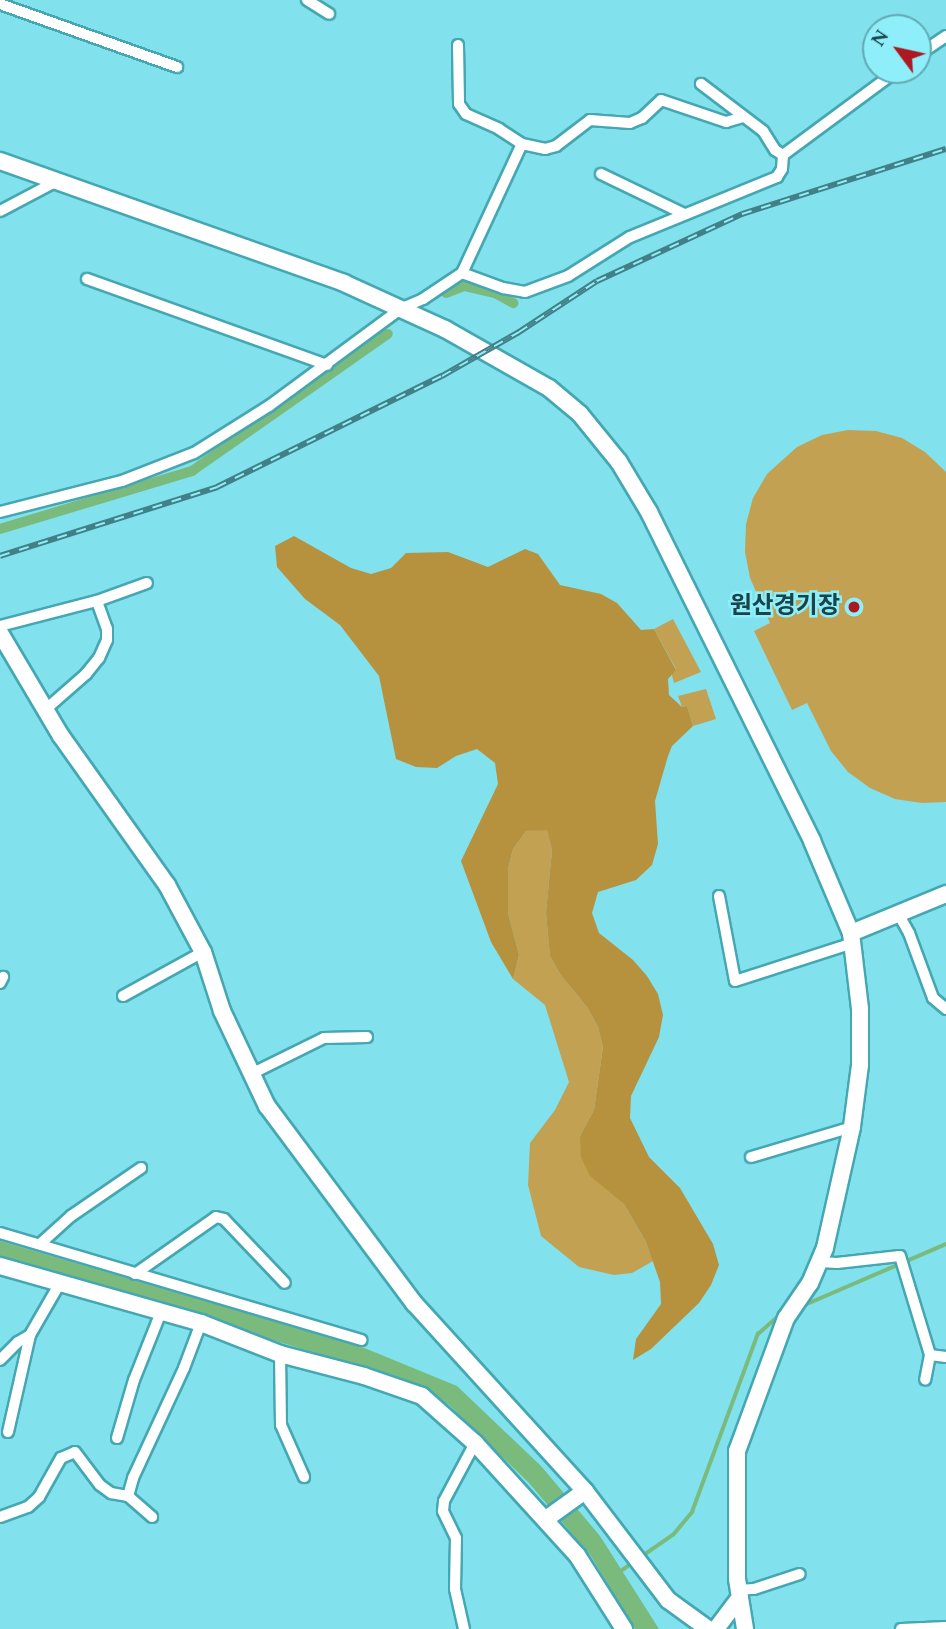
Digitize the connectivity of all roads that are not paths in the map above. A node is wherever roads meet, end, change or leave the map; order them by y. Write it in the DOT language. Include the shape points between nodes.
graph roads {
  1 [pos="307,0"];
  2 [pos="0,4"];
  3 [pos="329,13"];
  4 [pos="458,45"];
  5 [pos="177,67"];
  6 [pos="701,84"];
  7 [pos="879,84"];
  8 [pos="743,117"];
  9 [pos="522,144"];
  10 [pos="783,155"];
  11 [pos="0,161"];
  12 [pos="601,174"];
  13 [pos="57,181"];
  14 [pos="0,211"];
  15 [pos="684,214"];
  16 [pos="462,273"];
  17 [pos="87,279"];
  18 [pos="402,308"];
  19 [pos="327,365"];
  20 [pos="0,512"];
  21 [pos="147,583"];
  22 [pos="97,601"];
  23 [pos="0,626"];
  24 [pos="0,633"];
  25 [pos="45,710"];
  26 [pos="946,894"];
  27 [pos="719,896"];
  28 [pos="899,915"];
  29 [pos="852,938"];
  30 [pos="203,952"];
  31 [pos="123,996"];
  32 [pos="946,1009"];
  33 [pos="367,1037"];
  34 [pos="251,1074"];
  35 [pos="852,1127"];
  36 [pos="751,1157"];
  37 [pos="141,1168"];
  38 [pos="0,1233"];
  39 [pos="40,1244"];
  40 [pos="820,1262"];
  41 [pos="0,1266"];
  42 [pos="135,1274"];
  43 [pos="60,1283"];
  44 [pos="285,1283"];
  45 [pos="161,1312"];
  46 [pos="201,1323"];
  47 [pos="30,1335"];
  48 [pos="361,1340"];
  49 [pos="279,1354"];
  50 [pos="930,1355"];
  51 [pos="946,1357"];
  52 [pos="0,1360"];
  53 [pos="925,1380"];
  54 [pos="8,1432"];
  55 [pos="117,1438"];
  56 [pos="475,1443"];
  57 [pos="304,1477"];
  58 [pos="582,1493"];
  59 [pos="128,1496"];
  60 [pos="0,1517"];
  61 [pos="152,1517"];
  62 [pos="547,1517"];
  63 [pos="800,1574"];
  64 [pos="738,1595"];
  65 [pos="946,1627"];
  66 [pos="464,1629"];
  67 [pos="624,1629"];
  68 [pos="708,1629"];
  69 [pos="716,1629"];
  70 [pos="744,1629"];
  71 [pos="901,1629"];
  1 -- 3 [label="street"];
  2 -- 5 [label="street"];
  4 -- 9 [label="street" via="459,104 466,114"];
  6 -- 8 [label="street"];
  7 -- 10 [label="street"];
  8 -- 9 [label="street" via="726,122 661,100 630,123 590,120 556,146 545,149"];
  8 -- 10 [label="street" via="763,131"];
  9 -- 16 [label="street"];
  10 -- 15 [label="street" via="777,177"];
  11 -- 13 [label="street"];
  12 -- 15 [label="street"];
  13 -- 14 [label="street"];
  13 -- 18 [label="street"];
  15 -- 16 [label="street" via="630,237 568,276 525,292"];
  16 -- 18 [label="street"];
  17 -- 19 [label="street"];
  18 -- 19 [label="street"];
  18 -- 29 [label="street" via="549,388 598,432 649,512 812,841"];
  19 -- 20 [label="street" via="194,453 122,481"];
  21 -- 22 [label="street"];
  22 -- 23 [label="street"];
  22 -- 25 [label="street" via="107,629 99,658"];
  24 -- 25 [label="street"];
  25 -- 30 [label="street" via="167,885"];
  26 -- 28 [label="street"];
  27 -- 29 [label="street" via="735,981"];
  28 -- 29 [label="street"];
  28 -- 32 [label="street" via="933,998"];
  29 -- 35 [label="street" via="860,1037"];
  30 -- 31 [label="street"];
  30 -- 34 [label="street" via="222,1011"];
  33 -- 34 [label="street" via="324,1038"];
  34 -- 58 [label="street" via="267,1106 414,1303"];
  35 -- 36 [label="street"];
  35 -- 40 [label="street"];
  37 -- 39 [label="street" via="71,1216"];
  38 -- 39 [label="street"];
  39 -- 42 [label="street"];
  40 -- 50 [label="street" via="900,1256"];
  40 -- 64 [label="street" via="789,1312 737,1451"];
  41 -- 43 [label="street"];
  42 -- 44 [label="street" via="216,1217 224,1219"];
  42 -- 48 [label="street"];
  43 -- 45 [label="street"];
  43 -- 47 [label="street"];
  45 -- 46 [label="street"];
  45 -- 55 [label="street"];
  46 -- 49 [label="street"];
  46 -- 59 [label="street"];
  47 -- 52 [label="street"];
  47 -- 54 [label="street"];
  49 -- 56 [label="street" via="422,1396"];
  49 -- 57 [label="street" via="281,1425"];
  50 -- 51 [label="street"];
  50 -- 53 [label="street"];
  56 -- 62 [label="street"];
  56 -- 66 [label="street" via="443,1511 456,1538 454,1579"];
  58 -- 62 [label="street"];
  58 -- 68 [label="street" via="668,1600"];
  59 -- 60 [label="street" via="111,1493 82,1458 68,1453 39,1497 28,1507"];
  59 -- 61 [label="street"];
  62 -- 67 [label="street" via="606,1596"];
  63 -- 64 [label="street"];
  64 -- 69 [label="street"];
  64 -- 70 [label="street"];
  65 -- 71 [label="street"];
}
